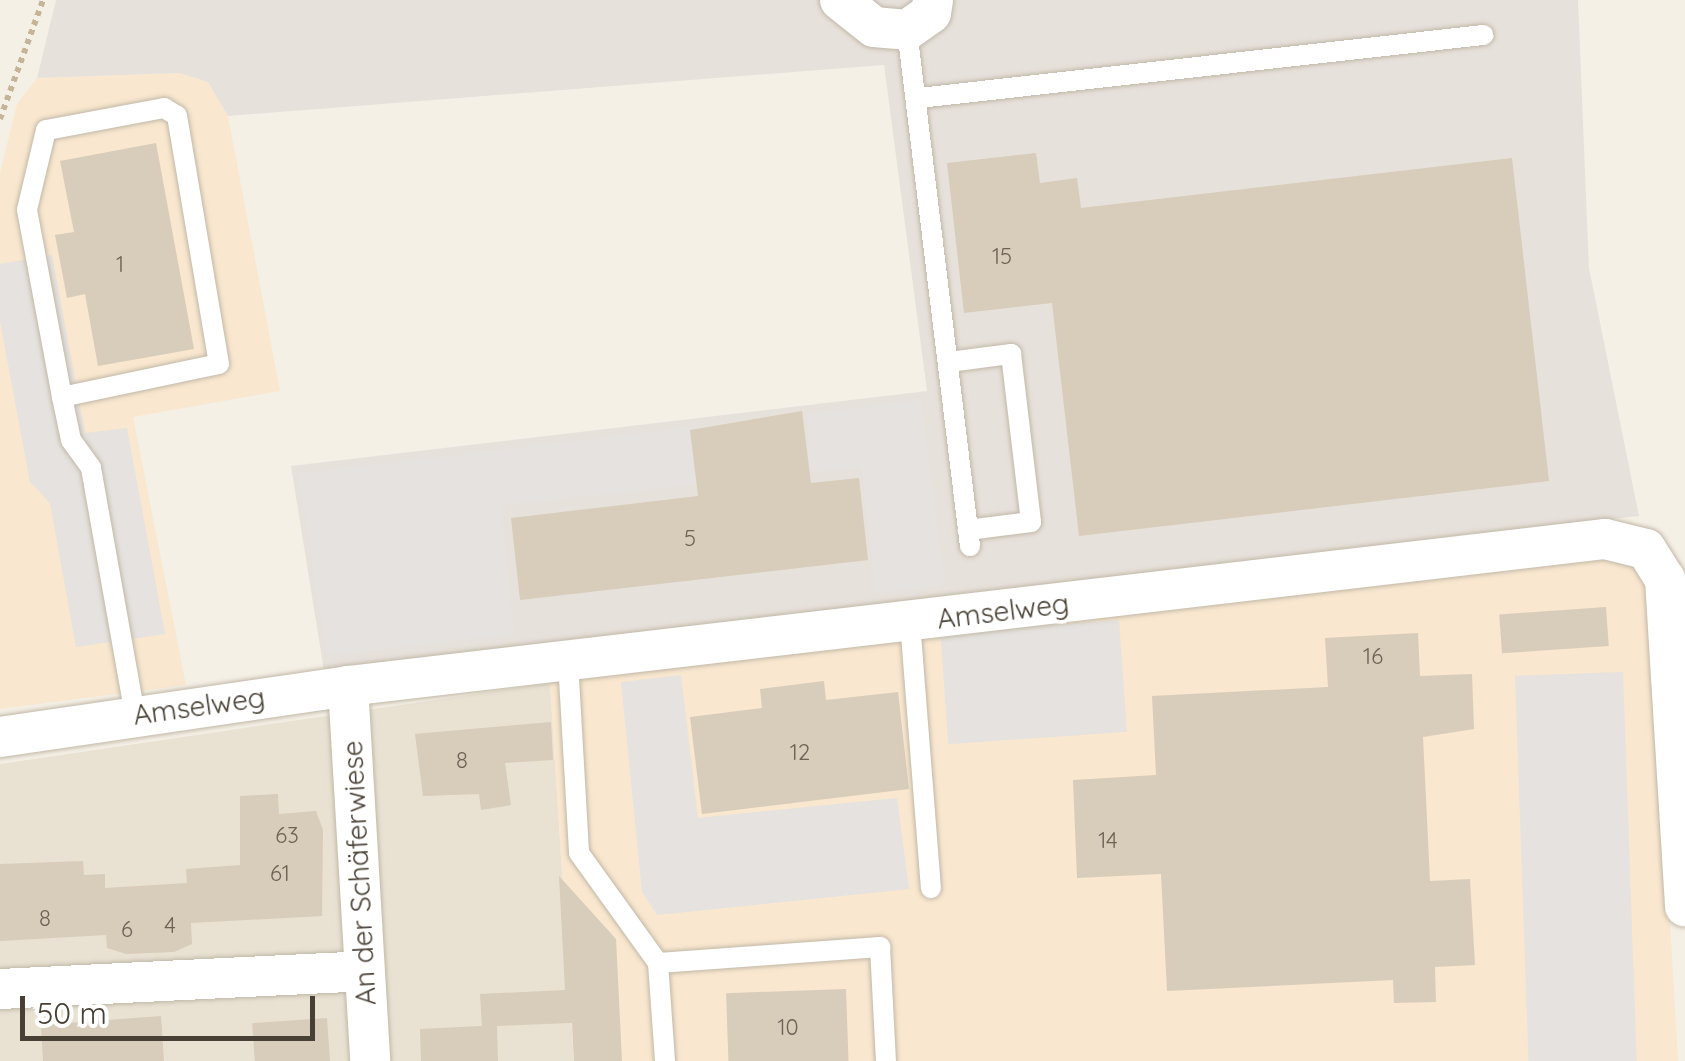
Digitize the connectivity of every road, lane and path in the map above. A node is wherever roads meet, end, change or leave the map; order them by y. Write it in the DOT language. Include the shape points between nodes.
graph roads {
  1 [pos="42,0"];
  2 [pos="840,0"];
  3 [pos="933,0"];
  4 [pos="907,30"];
  5 [pos="1483,35"];
  6 [pos="919,98"];
  7 [pos="0,119"];
  8 [pos="949,362"];
  9 [pos="62,396"];
  10 [pos="910,622"];
  11 [pos="568,661"];
  12 [pos="348,686"];
  13 [pos="135,714"];
  14 [pos="0,737"];
  15 [pos="930,888"];
  16 [pos="1685,906"];
  17 [pos="658,963"];
  18 [pos="365,971"];
  19 [pos="0,989"];
  20 [pos="370,1061"];
  21 [pos="665,1061"];
  22 [pos="886,1061"];
  1 -- 7 [label="path"];
  2 -- 4 [label="street" via="874,27"];
  3 -- 4 [label="street" via="931,14"];
  4 -- 6 [label="lane"];
  5 -- 6 [label="lane"];
  6 -- 8 [label="lane"];
  8 -- 8 [label="lane" via="969,538 1032,522 1011,354"];
  9 -- 9 [label="lane" via="219,364 177,116 164,108 46,130 27,210"];
  9 -- 13 [label="lane" via="70,440 91,468"];
  10 -- 11 [label="street, Amselweg"];
  10 -- 15 [label="lane"];
  10 -- 16 [label="street, Amselweg" via="1605,539 1646,548 1665,579"];
  11 -- 12 [label="street, Amselweg"];
  11 -- 17 [label="lane" via="580,852"];
  12 -- 13 [label="street, Amselweg"];
  12 -- 18 [label="street, An der Schäferwiese"];
  13 -- 14 [label="street, Amselweg"];
  17 -- 21 [label="lane"];
  17 -- 22 [label="lane" via="880,947"];
  18 -- 19 [label="street"];
  18 -- 20 [label="street, An der Schäferwiese"];
}
